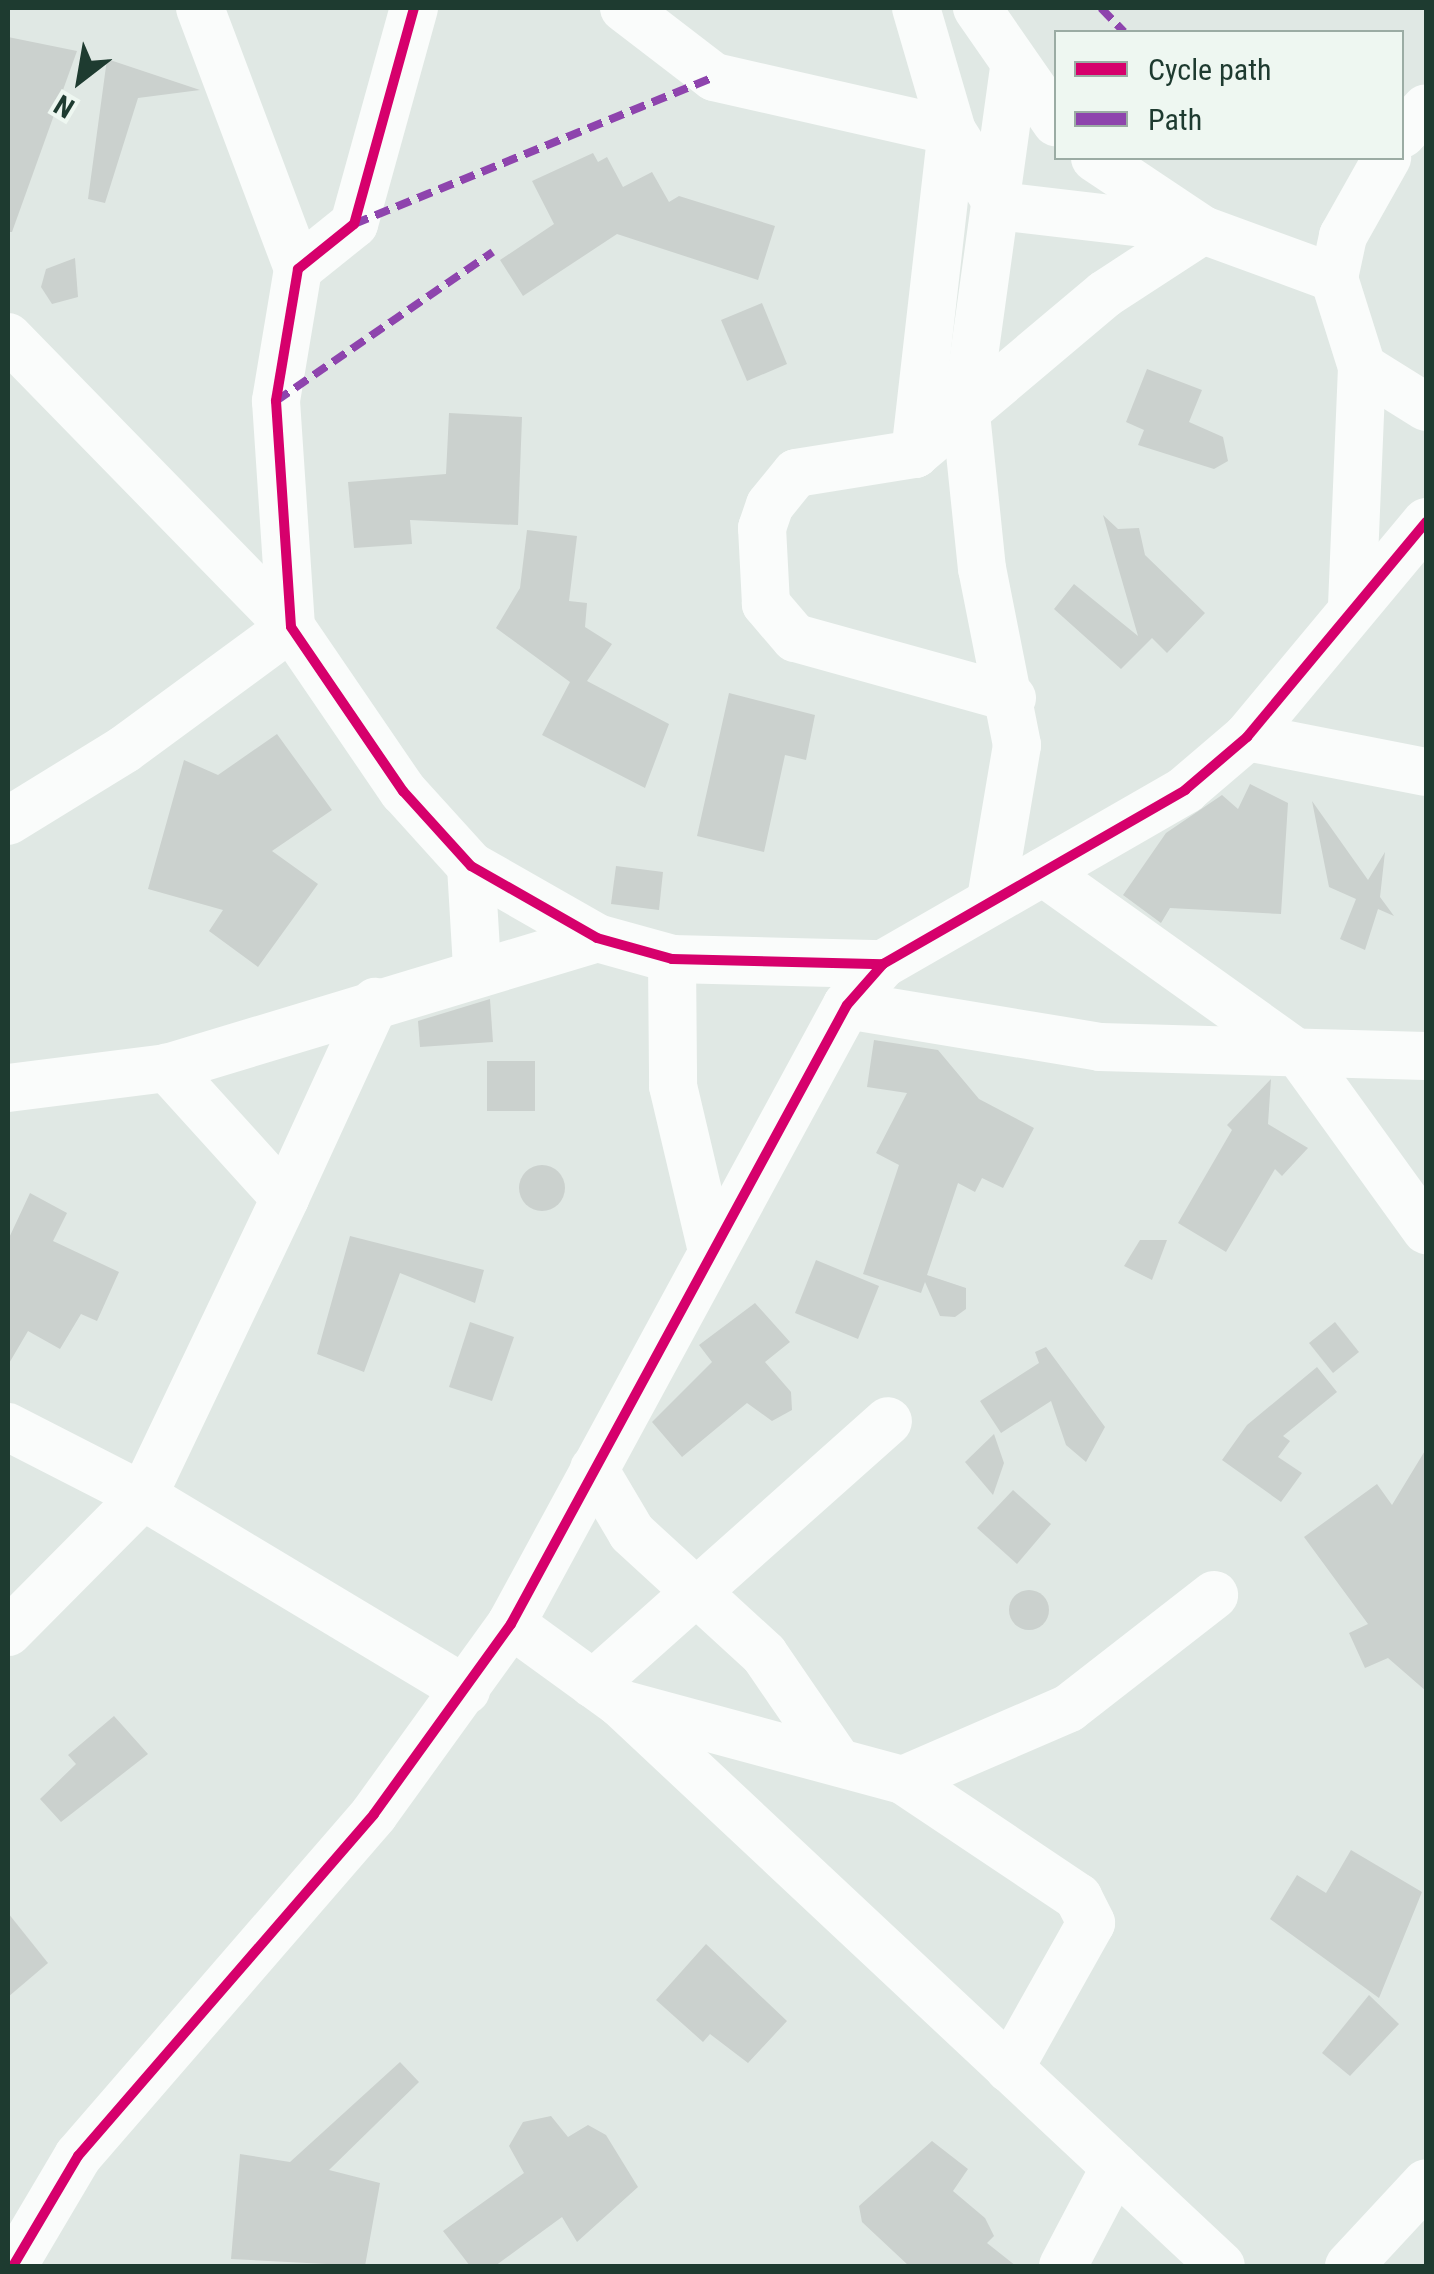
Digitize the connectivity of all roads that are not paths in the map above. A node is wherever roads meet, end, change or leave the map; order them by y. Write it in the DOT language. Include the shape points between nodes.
graph roads {
  1 [pos="200,8"];
  2 [pos="414,8"];
  3 [pos="624,8"];
  4 [pos="916,8"];
  5 [pos="978,8"];
  6 [pos="1014,69"];
  7 [pos="1426,108"];
  8 [pos="1054,119"];
  9 [pos="952,131"];
  10 [pos="1404,132"];
  11 [pos="1098,160"];
  12 [pos="1386,160"];
  13 [pos="999,206"];
  14 [pos="1203,230"];
  15 [pos="298,269"];
  16 [pos="1334,278"];
  17 [pos="11,349"];
  18 [pos="1362,368"];
  19 [pos="1426,407"];
  20 [pos="966,414"];
  21 [pos="915,454"];
  22 [pos="1426,522"];
  23 [pos="1352,606"];
  24 [pos="290,628"];
  25 [pos="1012,698"];
  26 [pos="1247,738"];
  27 [pos="1426,772"];
  28 [pos="8,821"];
  29 [pos="470,866"];
  30 [pos="1043,872"];
  31 [pos="991,898"];
  32 [pos="597,938"];
  33 [pos="672,958"];
  34 [pos="883,964"];
  35 [pos="477,967"];
  36 [pos="375,1002"];
  37 [pos="846,1005"];
  38 [pos="1300,1055"];
  39 [pos="1426,1056"];
  40 [pos="167,1068"];
  41 [pos="8,1088"];
  42 [pos="285,1198"];
  43 [pos="1426,1230"];
  44 [pos="711,1247"];
  45 [pos="888,1421"];
  46 [pos="8,1427"];
  47 [pos="594,1469"];
  48 [pos="142,1496"];
  49 [pos="698,1590"];
  50 [pos="1214,1595"];
  51 [pos="511,1624"];
  52 [pos="8,1632"];
  53 [pos="466,1690"];
  54 [pos="607,1694"];
  55 [pos="836,1759"];
  56 [pos="903,1780"];
  57 [pos="1009,2068"];
  58 [pos="1114,2168"];
  59 [pos="1426,2183"];
  60 [pos="13,2266"];
  61 [pos="1063,2266"];
  62 [pos="1222,2266"];
  63 [pos="1349,2266"];
  1 -- 15 [label="street"];
  2 -- 15 [label="street" via="354,224"];
  3 -- 9 [label="street" via="714,76"];
  4 -- 9 [label="street"];
  5 -- 6 [label="street"];
  6 -- 8 [label="street"];
  6 -- 13 [label="street"];
  7 -- 10 [label="street"];
  9 -- 13 [label="street"];
  9 -- 21 [label="street"];
  11 -- 14 [label="street"];
  12 -- 16 [label="street" via="1343,236"];
  13 -- 14 [label="street"];
  13 -- 20 [label="street"];
  14 -- 16 [label="street"];
  14 -- 20 [label="street" via="1105,294"];
  15 -- 24 [label="street" via="276,401"];
  16 -- 18 [label="street"];
  17 -- 24 [label="street"];
  18 -- 19 [label="street"];
  18 -- 23 [label="street"];
  20 -- 21 [label="street"];
  20 -- 25 [label="street" via="982,569"];
  21 -- 25 [label="street" via="796,473 782,486 762,528 766,604 816,650"];
  22 -- 23 [label="street"];
  23 -- 26 [label="street"];
  24 -- 28 [label="street" via="125,749"];
  24 -- 29 [label="street" via="403,791"];
  25 -- 31 [label="street" via="1018,765"];
  26 -- 27 [label="street"];
  26 -- 30 [label="street" via="1184,790"];
  29 -- 32 [label="street"];
  29 -- 35 [label="street"];
  30 -- 31 [label="street"];
  30 -- 38 [label="street"];
  31 -- 34 [label="street"];
  32 -- 33 [label="street"];
  32 -- 35 [label="street"];
  33 -- 34 [label="street"];
  33 -- 44 [label="street" via="673,1086"];
  34 -- 37 [label="street"];
  35 -- 36 [label="street"];
  36 -- 40 [label="street"];
  36 -- 42 [label="street"];
  37 -- 38 [label="street" via="1055,1043"];
  37 -- 44 [label="street"];
  38 -- 39 [label="street"];
  38 -- 43 [label="street"];
  40 -- 41 [label="street"];
  40 -- 42 [label="street"];
  42 -- 48 [label="street"];
  44 -- 47 [label="street"];
  45 -- 49 [label="street"];
  46 -- 48 [label="street"];
  47 -- 49 [label="street" via="632,1532"];
  47 -- 51 [label="street"];
  48 -- 52 [label="street"];
  48 -- 53 [label="street"];
  49 -- 54 [label="street"];
  49 -- 55 [label="street" via="764,1654"];
  50 -- 56 [label="street" via="1069,1708"];
  51 -- 53 [label="street"];
  51 -- 54 [label="street"];
  53 -- 60 [label="street" via="374,1814 78,2156"];
  54 -- 55 [label="street"];
  54 -- 57 [label="street"];
  55 -- 56 [label="street"];
  56 -- 57 [label="street" via="1089,1908 1086,1935"];
  57 -- 58 [label="street"];
  58 -- 61 [label="street"];
  58 -- 62 [label="street"];
  59 -- 63 [label="street"];
}
